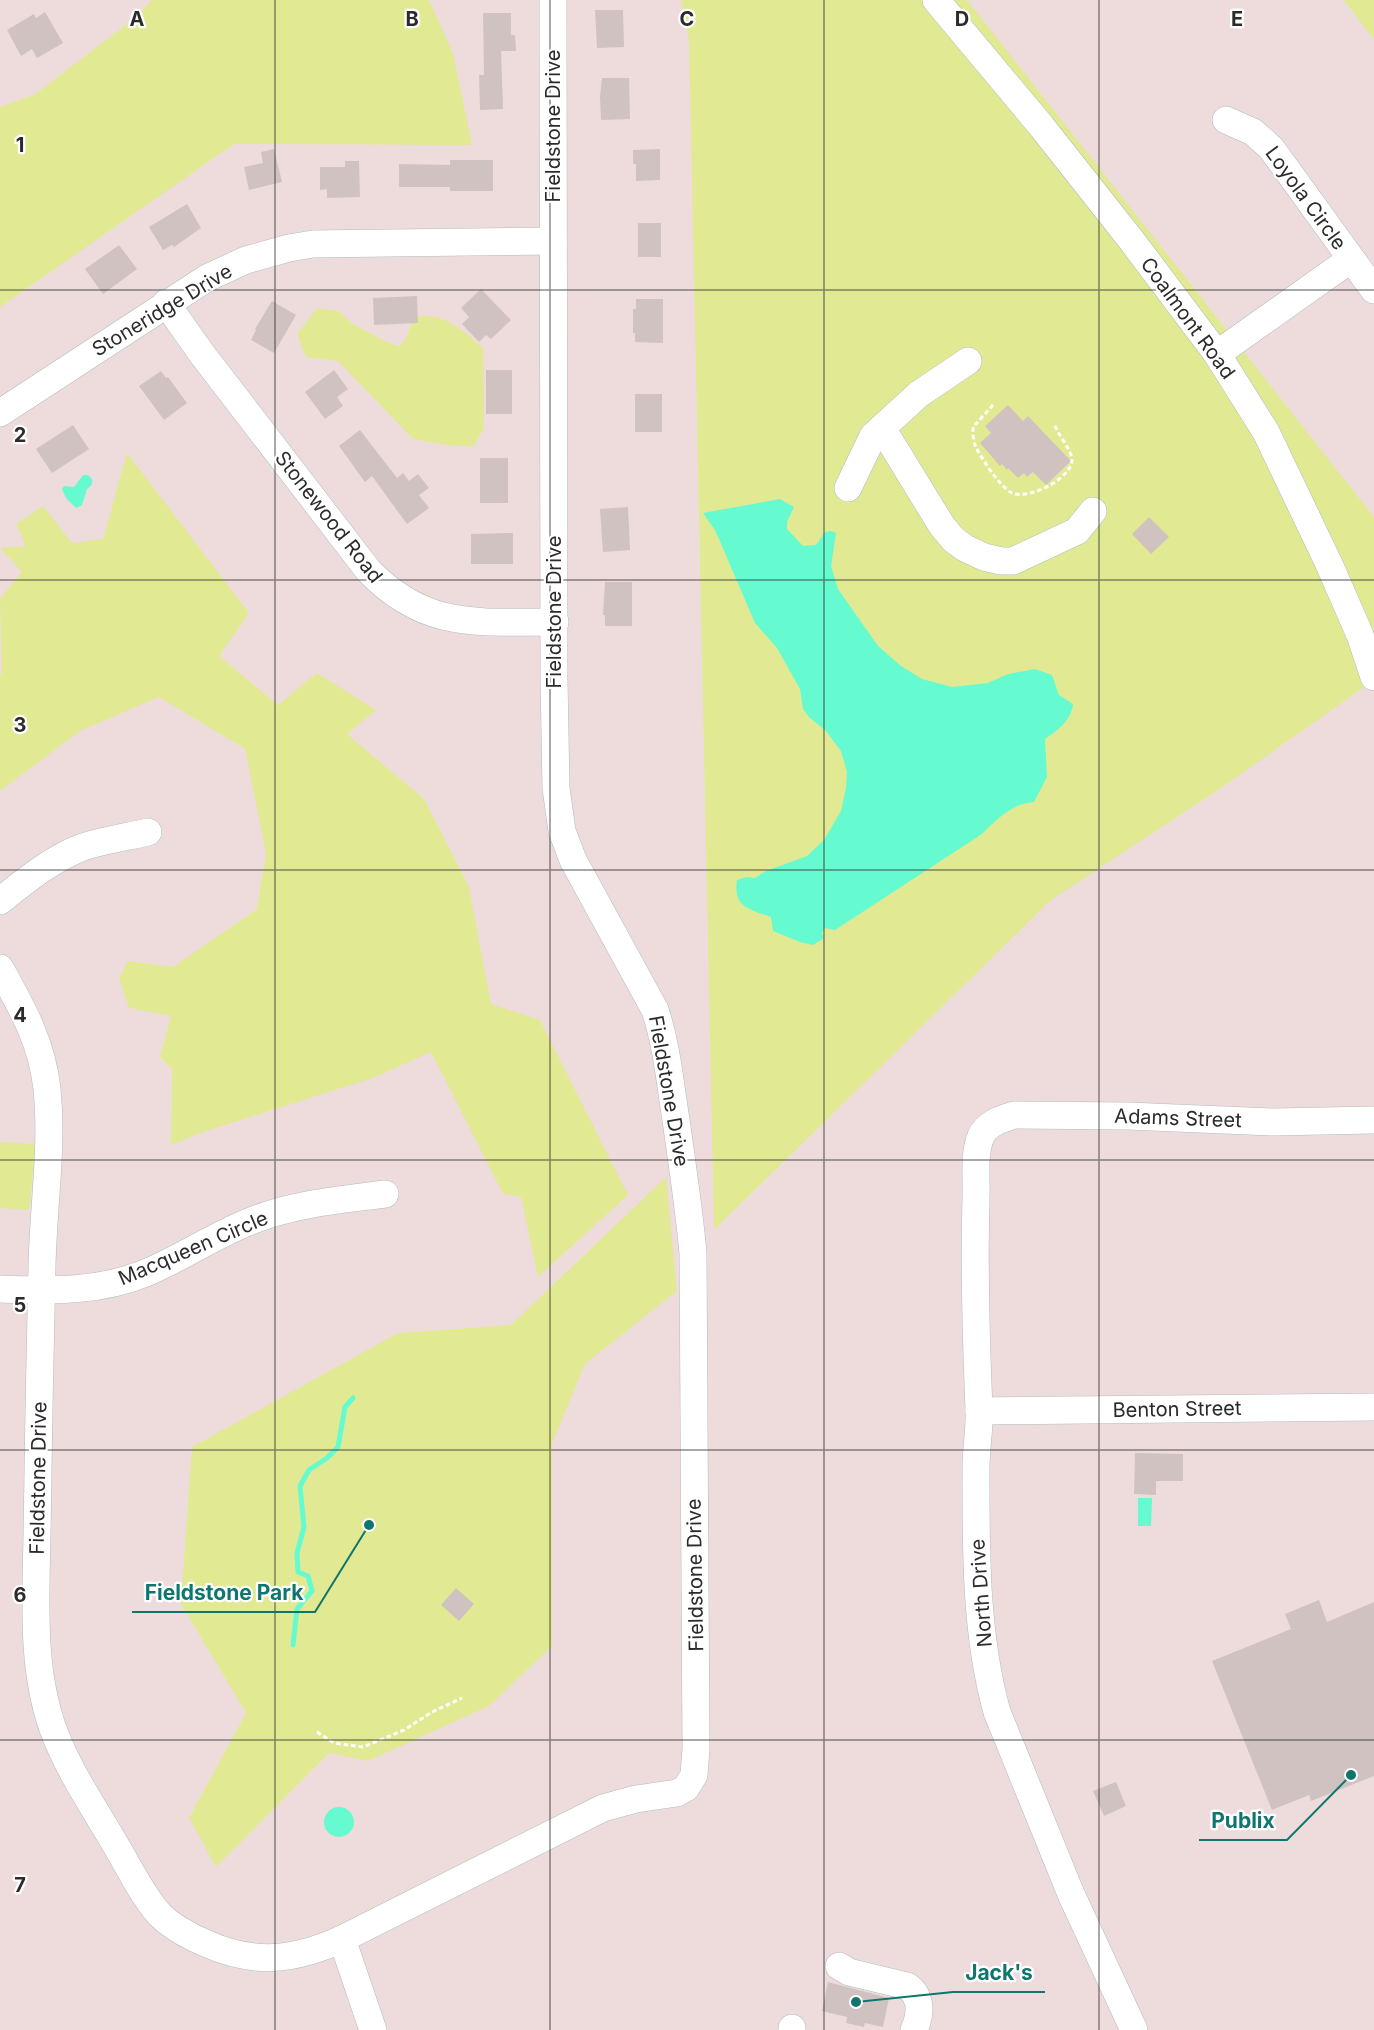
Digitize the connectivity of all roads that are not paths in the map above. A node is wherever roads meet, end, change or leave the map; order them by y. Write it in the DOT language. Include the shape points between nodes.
graph roads {
  1 [pos="553,0"];
  2 [pos="936,0"];
  3 [pos="1226,120"];
  4 [pos="554,241"];
  5 [pos="1351,259"];
  6 [pos="1374,290"];
  7 [pos="166,303"];
  8 [pos="1217,354"];
  9 [pos="968,361"];
  10 [pos="0,413"];
  11 [pos="882,428"];
  12 [pos="848,488"];
  13 [pos="1094,511"];
  14 [pos="555,622"];
  15 [pos="1374,677"];
  16 [pos="148,832"];
  17 [pos="0,901"];
  18 [pos="0,968"];
  19 [pos="1374,1120"];
  20 [pos="986,1129"];
  21 [pos="385,1194"];
  22 [pos="0,1289"];
  23 [pos="42,1291"];
  24 [pos="1374,1407"];
  25 [pos="979,1411"];
  26 [pos="342,1939"];
  27 [pos="839,1966"];
  28 [pos="374,2030"];
  29 [pos="914,2030"];
  30 [pos="1134,2030"];
  1 -- 4 [label="street, Fieldstone Drive"];
  2 -- 8 [label="street, Coalmont Road" via="1042,127"];
  3 -- 5 [label="street, Loyola Circle" via="1253,132 1271,148"];
  4 -- 7 [label="street, Stoneridge Drive" via="297,247 225,269"];
  4 -- 14 [label="street, Fieldstone Drive"];
  5 -- 6 [label="street, Loyola Circle"];
  5 -- 8 [label="street"];
  7 -- 10 [label="street, Stoneridge Drive"];
  7 -- 14 [label="street, Stonewood Road" via="384,587 422,610 456,620"];
  8 -- 15 [label="street, Coalmont Road" via="1266,432 1329,564"];
  9 -- 11 [label="street" via="919,394"];
  11 -- 12 [label="street" via="873,436"];
  11 -- 13 [label="street" via="942,526 954,540 984,557 1013,561 1077,531"];
  14 -- 26 [label="street, Fieldstone Drive" via="556,788 562,831 573,860 656,1010 688,1198 693,1253 694,1775 677,1793 636,1798 603,1808"];
  16 -- 17 [label="street" via="84,846 55,861"];
  18 -- 23 [label="street, Fieldstone Drive" via="40,1048 45,1074 48,1115"];
  19 -- 20 [label="street, Adams Street" via="1273,1122 1014,1115"];
  20 -- 25 [label="street, North Drive" via="977,1151"];
  21 -- 23 [label="street, Macqueen Circle" via="273,1213 130,1279 83,1289"];
  22 -- 23 [label="street, Macqueen Circle"];
  23 -- 26 [label="street, Fieldstone Drive" via="37,1642 40,1678 54,1730 137,1884 161,1916 176,1928 224,1952 252,1958 307,1953"];
  24 -- 25 [label="street, Benton Street"];
  25 -- 30 [label="street, North Drive" via="976,1550 991,1690 1071,1894"];
  26 -- 28 [label="street"];
  27 -- 29 [label="street" via="913,1990 919,2004"];
}
